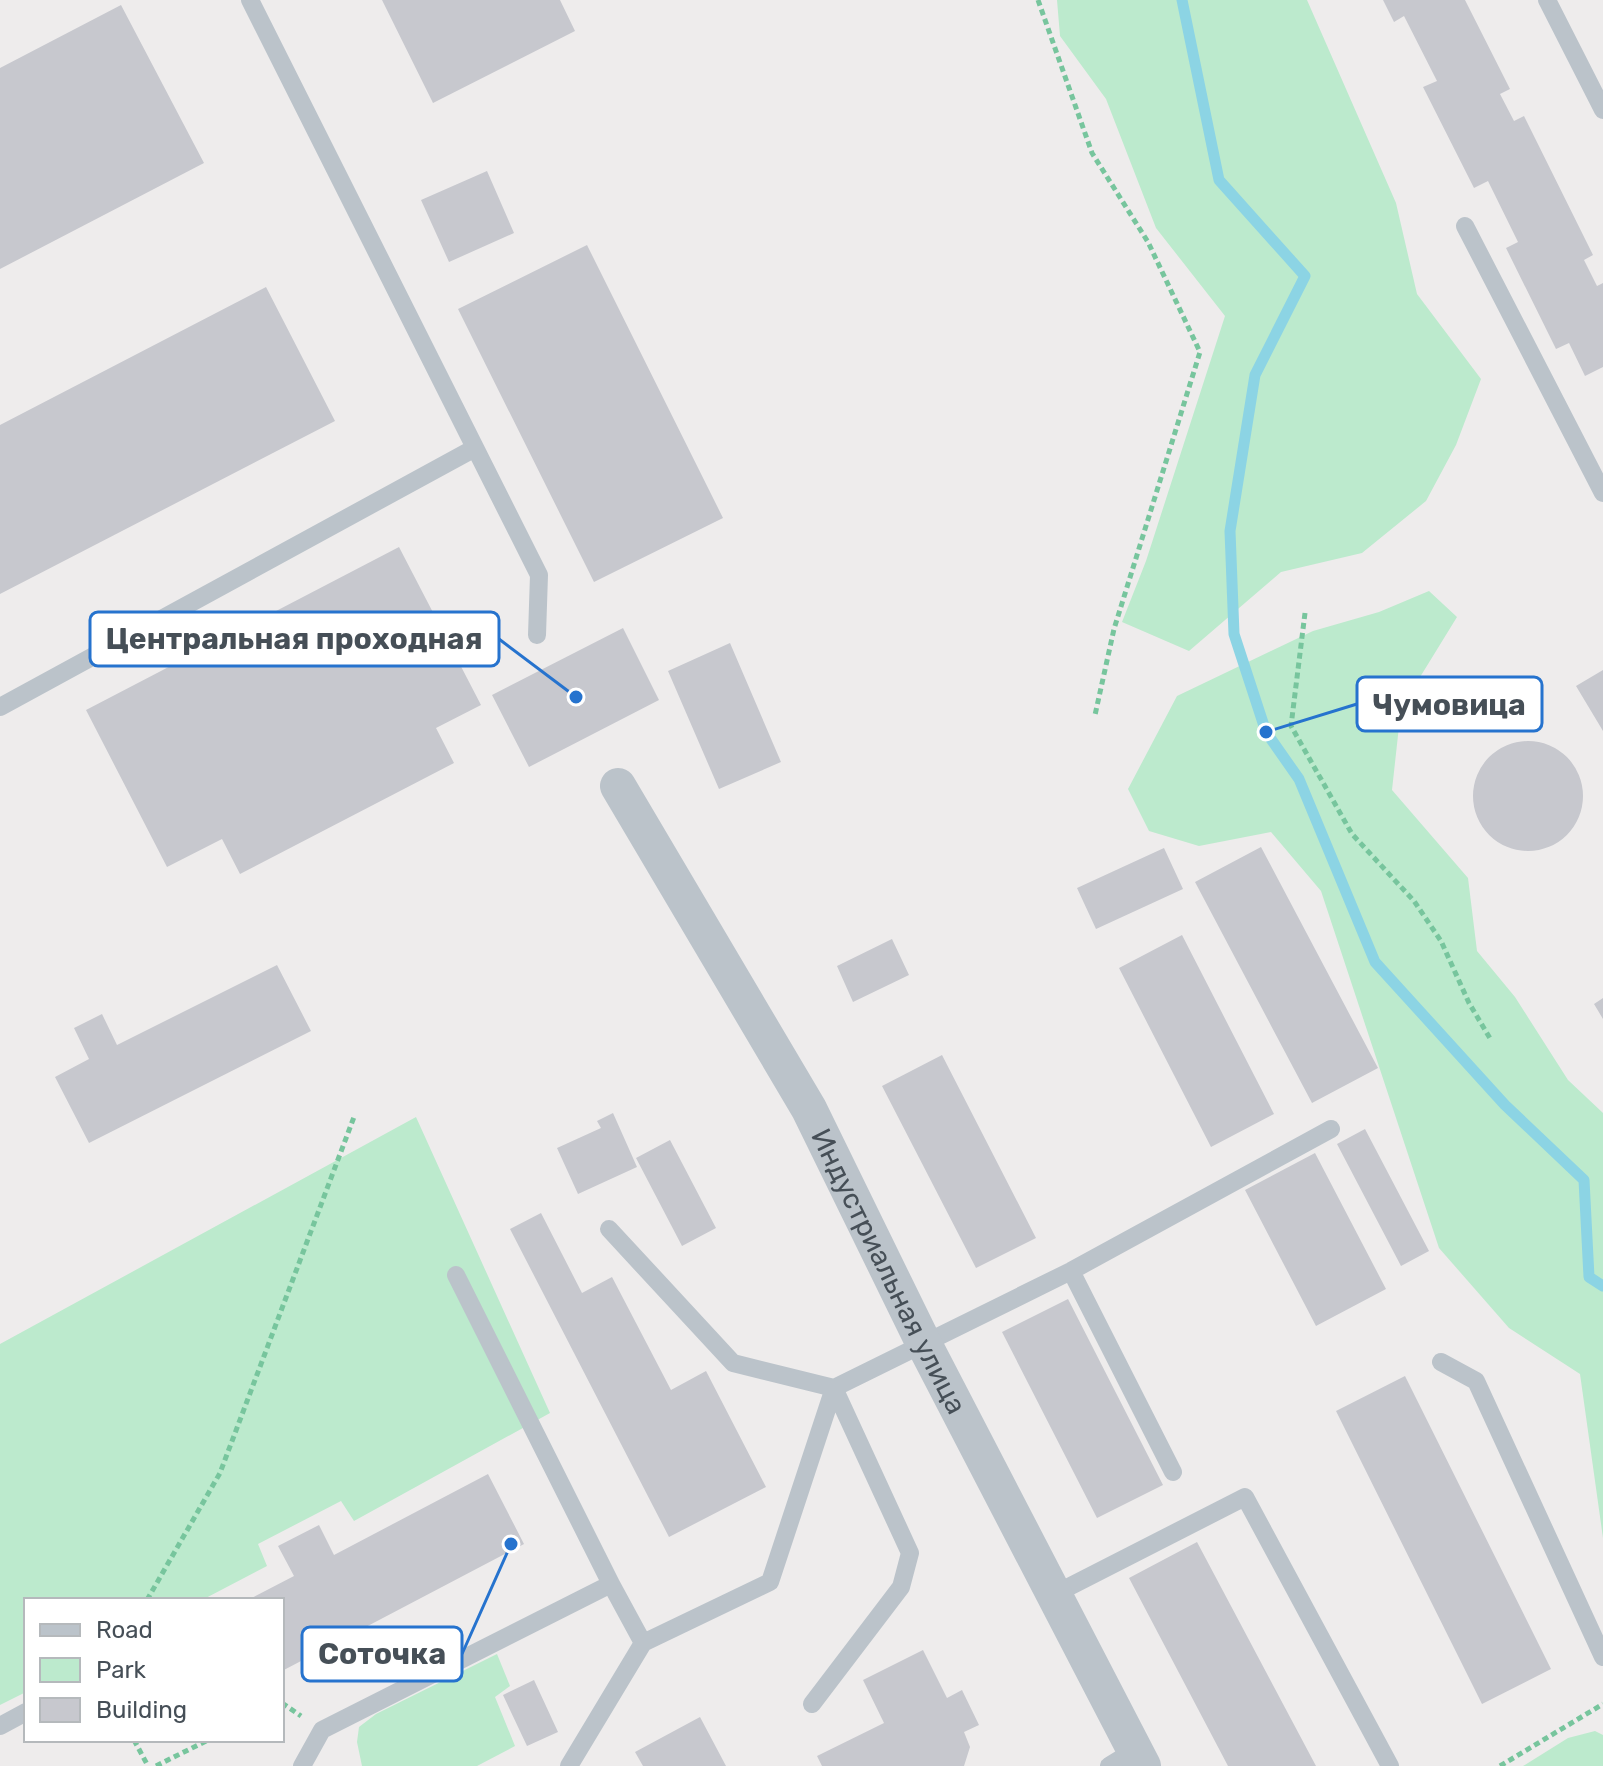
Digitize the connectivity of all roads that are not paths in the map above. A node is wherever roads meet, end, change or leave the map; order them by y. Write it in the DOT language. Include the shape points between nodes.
graph roads {
  1 [pos="250,0"];
  2 [pos="1547,0"];
  3 [pos="1603,110"];
  4 [pos="1465,226"];
  5 [pos="475,448"];
  6 [pos="1603,493"];
  7 [pos="537,635"];
  8 [pos="0,707"];
  9 [pos="618,786"];
  10 [pos="1331,1129"];
  11 [pos="609,1229"];
  12 [pos="1071,1271"];
  13 [pos="456,1275"];
  14 [pos="923,1342"];
  15 [pos="1441,1362"];
  16 [pos="834,1388"];
  17 [pos="1173,1472"];
  18 [pos="611,1584"];
  19 [pos="1055,1594"];
  20 [pos="643,1643"];
  21 [pos="1603,1657"];
  22 [pos="812,1704"];
  23 [pos="24,1713"];
  24 [pos="0,1726"];
  25 [pos="1129,1761"];
  26 [pos="302,1766"];
  27 [pos="569,1766"];
  28 [pos="1390,1766"];
  1 -- 5 [label="lane"];
  2 -- 3 [label="lane"];
  4 -- 6 [label="lane"];
  5 -- 7 [label="lane" via="539,575"];
  5 -- 8 [label="lane"];
  9 -- 14 [label="street, Индустриальная улица" via="809,1109"];
  10 -- 12 [label="lane"];
  11 -- 16 [label="lane" via="733,1363"];
  12 -- 14 [label="lane"];
  12 -- 17 [label="lane"];
  13 -- 18 [label="lane"];
  14 -- 16 [label="lane"];
  14 -- 19 [label="street, Индустриальная улица"];
  15 -- 21 [label="lane" via="1476,1381"];
  16 -- 20 [label="lane" via="770,1582"];
  16 -- 22 [label="lane" via="910,1553 901,1587"];
  18 -- 20 [label="lane"];
  18 -- 26 [label="lane" via="322,1730"];
  19 -- 25 [label="street, Индустриальная улица"];
  19 -- 28 [label="lane" via="1245,1497"];
  20 -- 27 [label="lane"];
  23 -- 24 [label="lane"];
}
